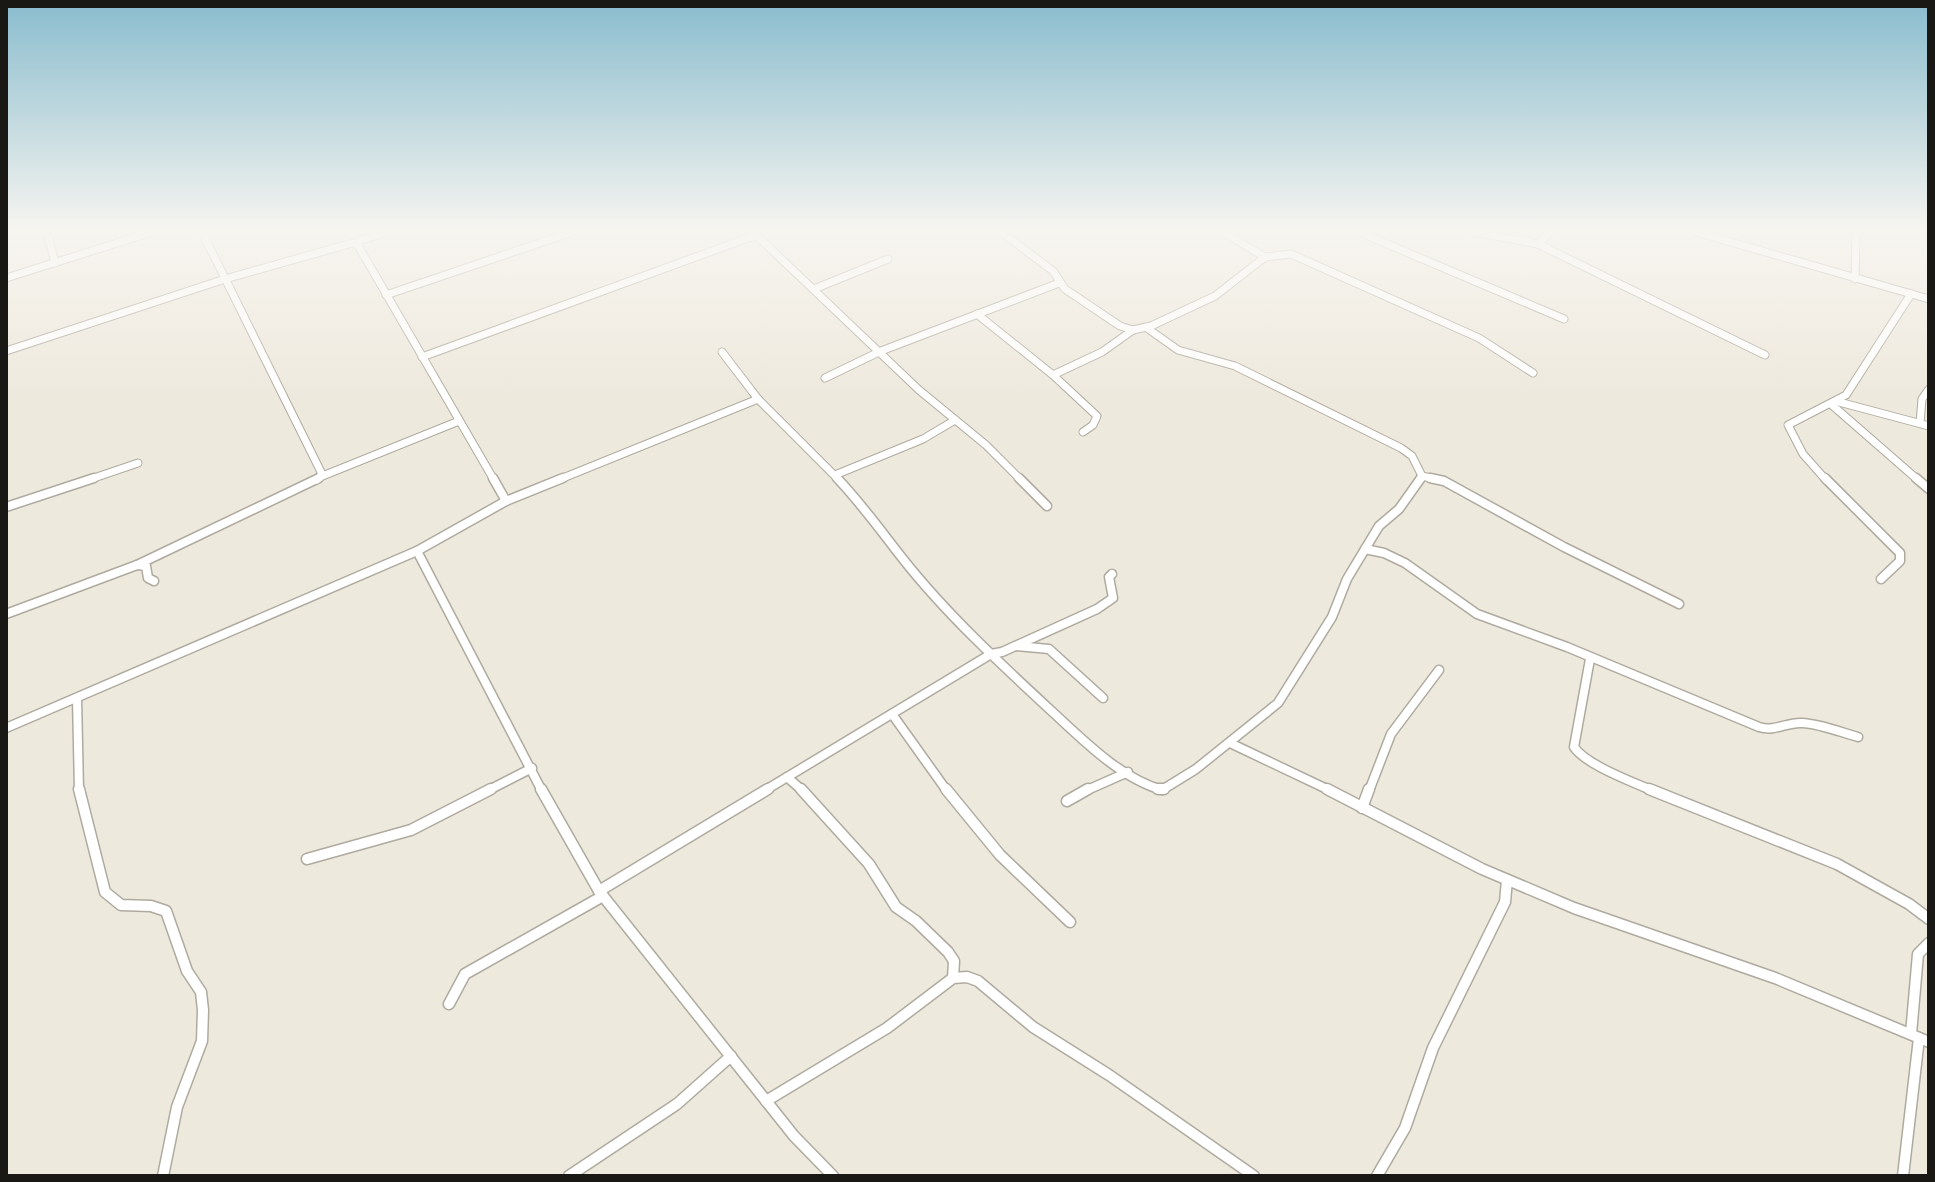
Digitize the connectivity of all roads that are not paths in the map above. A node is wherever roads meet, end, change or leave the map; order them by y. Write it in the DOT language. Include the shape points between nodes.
graph roads {
  1 [pos="200,287"];
  2 [pos="229,287"];
  3 [pos="382,287"];
  4 [pos="409,287"];
  5 [pos="610,287"];
  6 [pos="819,287"];
  7 [pos="1048,287"];
  8 [pos="1065,287"];
  9 [pos="1226,287"];
  10 [pos="1365,287"];
  11 [pos="1489,287"];
  12 [pos="1626,287"];
  13 [pos="1885,287"];
  14 [pos="814,289"];
  15 [pos="1911,294"];
  16 [pos="386,295"];
  17 [pos="1929,299"];
  18 [pos="977,314"];
  19 [pos="1564,319"];
  20 [pos="1147,328"];
  21 [pos="1133,330"];
  22 [pos="6,351"];
  23 [pos="881,351"];
  24 [pos="722,352"];
  25 [pos="1765,355"];
  26 [pos="422,357"];
  27 [pos="1533,373"];
  28 [pos="1053,375"];
  29 [pos="825,378"];
  30 [pos="1929,389"];
  31 [pos="758,399"];
  32 [pos="1835,403"];
  33 [pos="955,420"];
  34 [pos="459,421"];
  35 [pos="1920,423"];
  36 [pos="1929,426"];
  37 [pos="1083,432"];
  38 [pos="138,463"];
  39 [pos="835,475"];
  40 [pos="1422,476"];
  41 [pos="320,477"];
  42 [pos="1929,489"];
  43 [pos="506,501"];
  44 [pos="1047,506"];
  45 [pos="6,507"];
  46 [pos="1373,536"];
  47 [pos="1365,549"];
  48 [pos="417,551"];
  49 [pos="1384,553"];
  50 [pos="137,565"];
  51 [pos="1112,574"];
  52 [pos="1881,579"];
  53 [pos="154,581"];
  54 [pos="1679,604"];
  55 [pos="6,614"];
  56 [pos="1015,646"];
  57 [pos="991,654"];
  58 [pos="1590,659"];
  59 [pos="1439,670"];
  60 [pos="77,698"];
  61 [pos="1103,698"];
  62 [pos="892,714"];
  63 [pos="6,728"];
  64 [pos="1858,737"];
  65 [pos="1230,743"];
  66 [pos="532,768"];
  67 [pos="1128,772"];
  68 [pos="787,777"];
  69 [pos="1067,801"];
  70 [pos="1362,808"];
  71 [pos="307,859"];
  72 [pos="1507,880"];
  73 [pos="601,893"];
  74 [pos="1929,919"];
  75 [pos="1070,922"];
  76 [pos="1929,943"];
  77 [pos="953,978"];
  78 [pos="449,1004"];
  79 [pos="1920,1038"];
  80 [pos="731,1056"];
  81 [pos="766,1101"];
  82 [pos="163,1176"];
  83 [pos="569,1176"];
  84 [pos="833,1176"];
  85 [pos="1254,1176"];
  86 [pos="1377,1176"];
  87 [pos="1903,1176"];
  1 -- 22 [label="street"];
  2 -- 41 [label="street"];
  3 -- 16 [label="street"];
  4 -- 16 [label="street"];
  5 -- 26 [label="street"];
  6 -- 14 [label="street"];
  7 -- 18 [label="street"];
  8 -- 21 [label="street"];
  9 -- 20 [label="street"];
  10 -- 27 [label="street" via="1479,338"];
  11 -- 19 [label="street"];
  12 -- 25 [label="street"];
  13 -- 15 [label="street"];
  14 -- 23 [label="street"];
  15 -- 17 [label="street"];
  15 -- 32 [label="street" via="1882,343"];
  16 -- 26 [label="street"];
  18 -- 23 [label="street"];
  18 -- 28 [label="street"];
  20 -- 21 [label="street"];
  20 -- 40 [label="street" via="1172,349 1235,366 1401,448"];
  21 -- 28 [label="street"];
  23 -- 29 [label="street"];
  23 -- 33 [label="street"];
  24 -- 31 [label="street"];
  26 -- 34 [label="street"];
  28 -- 37 [label="street" via="1097,416"];
  30 -- 35 [label="street" via="1922,399"];
  31 -- 39 [label="street"];
  31 -- 43 [label="street"];
  32 -- 35 [label="street"];
  32 -- 42 [label="street"];
  32 -- 52 [label="street" via="1790,424 1788,430 1810,465 1900,553 1900,561"];
  33 -- 39 [label="street"];
  33 -- 44 [label="street"];
  34 -- 41 [label="street"];
  34 -- 43 [label="street"];
  35 -- 36 [label="street"];
  38 -- 45 [label="street"];
  39 -- 57 [label="street"];
  40 -- 46 [label="street"];
  40 -- 54 [label="street" via="1444,481"];
  41 -- 50 [label="street"];
  43 -- 48 [label="street"];
  46 -- 47 [label="street"];
  46 -- 49 [label="street"];
  47 -- 49 [label="street"];
  47 -- 65 [label="street" via="1332,617 1278,703"];
  48 -- 60 [label="street"];
  48 -- 66 [label="street"];
  49 -- 58 [label="street" via="1477,614"];
  50 -- 53 [label="street" via="146,566"];
  50 -- 55 [label="street"];
  51 -- 56 [label="street" via="1113,598"];
  56 -- 57 [label="street"];
  56 -- 61 [label="street" via="1049,649"];
  57 -- 62 [label="street"];
  57 -- 67 [label="street" via="1089,746"];
  58 -- 64 [label="street" via="1765,730 1805,723"];
  58 -- 74 [label="street" via="1574,747 1581,755 1681,802 1839,863"];
  59 -- 70 [label="street" via="1391,734"];
  60 -- 63 [label="street"];
  60 -- 82 [label="street" via="79,790 105,892 129,908 154,906 166,911 187,971 201,992 202,1041 177,1107"];
  62 -- 68 [label="street"];
  62 -- 75 [label="street" via="975,826"];
  65 -- 67 [label="street" via="1162,790"];
  65 -- 70 [label="street"];
  66 -- 71 [label="street" via="411,830"];
  66 -- 73 [label="street"];
  67 -- 69 [label="street"];
  68 -- 73 [label="street"];
  68 -- 77 [label="street" via="869,864 896,907 948,952 954,961"];
  70 -- 72 [label="street"];
  72 -- 79 [label="street" via="1775,978"];
  72 -- 86 [label="street" via="1505,902 1433,1048 1405,1128"];
  73 -- 78 [label="street" via="465,974"];
  73 -- 80 [label="street"];
  76 -- 79 [label="street" via="1918,954"];
  77 -- 81 [label="street" via="887,1028"];
  77 -- 85 [label="street" via="978,981 1033,1027"];
  79 -- 87 [label="street"];
  80 -- 81 [label="street"];
  80 -- 83 [label="street" via="664,1113"];
  81 -- 84 [label="street"];
}
